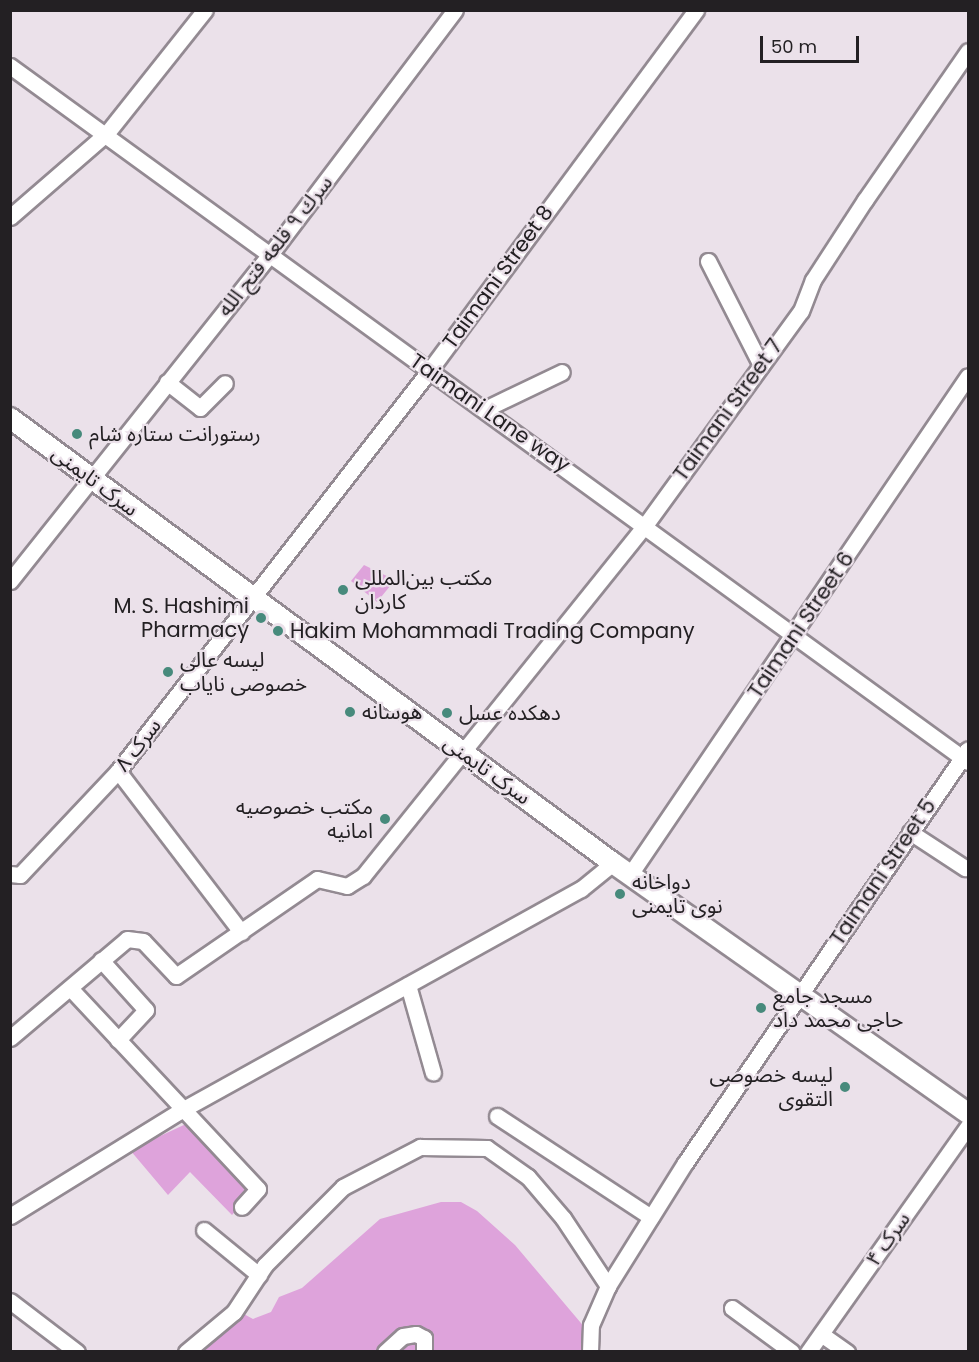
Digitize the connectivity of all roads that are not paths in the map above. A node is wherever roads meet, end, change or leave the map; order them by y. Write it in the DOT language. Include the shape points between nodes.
graph roads {
  1 [pos="205,10"];
  2 [pos="455,10"];
  3 [pos="696,10"];
  4 [pos="969,51"];
  5 [pos="10,66"];
  6 [pos="107,133"];
  7 [pos="10,218"];
  8 [pos="272,252"];
  9 [pos="708,261"];
  10 [pos="761,366"];
  11 [pos="429,370"];
  12 [pos="562,372"];
  13 [pos="969,376"];
  14 [pos="167,382"];
  15 [pos="225,383"];
  16 [pos="484,409"];
  17 [pos="10,418"];
  18 [pos="90,478"];
  19 [pos="646,524"];
  20 [pos="10,581"];
  21 [pos="252,598"];
  22 [pos="792,638"];
  23 [pos="466,754"];
  24 [pos="967,756"];
  25 [pos="118,771"];
  26 [pos="910,832"];
  27 [pos="613,862"];
  28 [pos="965,868"];
  29 [pos="631,873"];
  30 [pos="10,874"];
  31 [pos="241,932"];
  32 [pos="101,960"];
  33 [pos="408,985"];
  34 [pos="70,988"];
  35 [pos="798,996"];
  36 [pos="10,1038"];
  37 [pos="118,1040"];
  38 [pos="433,1073"];
  39 [pos="180,1111"];
  40 [pos="969,1113"];
  41 [pos="497,1116"];
  42 [pos="969,1126"];
  43 [pos="242,1207"];
  44 [pos="10,1216"];
  45 [pos="651,1217"];
  46 [pos="204,1230"];
  47 [pos="259,1275"];
  48 [pos="608,1286"];
  49 [pos="12,1305"];
  50 [pos="732,1308"];
  51 [pos="821,1334"];
  52 [pos="77,1352"];
  53 [pos="186,1352"];
  54 [pos="385,1352"];
  55 [pos="424,1352"];
  56 [pos="590,1352"];
  57 [pos="792,1352"];
  58 [pos="808,1352"];
  59 [pos="847,1352"];
  1 -- 6 [label="street"];
  2 -- 8 [label="street, سرك ٩ قلعه فتح الله"];
  3 -- 11 [label="street, Taimani Street 8"];
  4 -- 10 [label="street, Taimani Street 7" via="865,200 813,280 801,311"];
  5 -- 6 [label="street, Taimani Lane way"];
  6 -- 7 [label="street"];
  6 -- 8 [label="street, Taimani Lane way"];
  8 -- 11 [label="street, Taimani Lane way"];
  8 -- 14 [label="street, سرك ٩ قلعه فتح الله"];
  9 -- 10 [label="street"];
  10 -- 19 [label="street, Taimani Street 7"];
  11 -- 16 [label="street, Taimani Lane way"];
  11 -- 21 [label="street, Taimani Street 8"];
  12 -- 16 [label="street"];
  13 -- 22 [label="street, Taimani Street 6"];
  14 -- 15 [label="street" via="200,408"];
  14 -- 18 [label="street, سرك ٩ قلعه فتح الله"];
  16 -- 19 [label="street, Taimani Lane way"];
  17 -- 18 [label="main road, سرک تایمنی"];
  18 -- 20 [label="street, سرك ٩ قلعه فتح الله"];
  18 -- 21 [label="main road, سرک تایمنی"];
  19 -- 22 [label="street, Taimani Lane way"];
  19 -- 23 [label="street, Taimani Street 7"];
  21 -- 23 [label="main road, سرک تایمنی"];
  21 -- 25 [label="street, سرک ۸"];
  22 -- 24 [label="street, Taimani Lane way"];
  22 -- 29 [label="street, Taimani Street 6"];
  23 -- 27 [label="main road, سرک تایمنی"];
  23 -- 31 [label="street, Taimani Street 7" via="363,876 347,886 317,879"];
  24 -- 26 [label="street, Taimani Street 5"];
  25 -- 30 [label="street, سرک ۸" via="20,875"];
  25 -- 31 [label="street"];
  26 -- 28 [label="street"];
  26 -- 35 [label="street, Taimani Street 5"];
  27 -- 29 [label="main road, سرک تایمنی"];
  27 -- 33 [label="street" via="581,889"];
  29 -- 35 [label="main road, سرک تایمنی"];
  31 -- 32 [label="street, Taimani Street 7" via="176,976 135,936"];
  32 -- 34 [label="street"];
  32 -- 37 [label="street" via="146,1010"];
  33 -- 38 [label="street"];
  33 -- 39 [label="street"];
  34 -- 36 [label="street"];
  34 -- 37 [label="street"];
  35 -- 40 [label="main road, سرک تایمنی"];
  35 -- 45 [label="street, Taimani Street 5"];
  37 -- 39 [label="street"];
  39 -- 43 [label="street" via="258,1189"];
  39 -- 44 [label="street"];
  41 -- 45 [label="street"];
  42 -- 51 [label="street, سرک ۴"];
  45 -- 48 [label="street, Taimani Street 5"];
  46 -- 47 [label="street"];
  47 -- 48 [label="street" via="343,1187 396,1156 441,1144 487,1148 528,1177 563,1218"];
  47 -- 53 [label="street" via="234,1312"];
  48 -- 56 [label="street, Taimani Street 5" via="591,1325"];
  49 -- 52 [label="street"];
  50 -- 57 [label="street"];
  51 -- 58 [label="street, سرک ۴"];
  51 -- 59 [label="street"];
  54 -- 55 [label="street" via="403,1336 416,1334 424,1338"];
}
